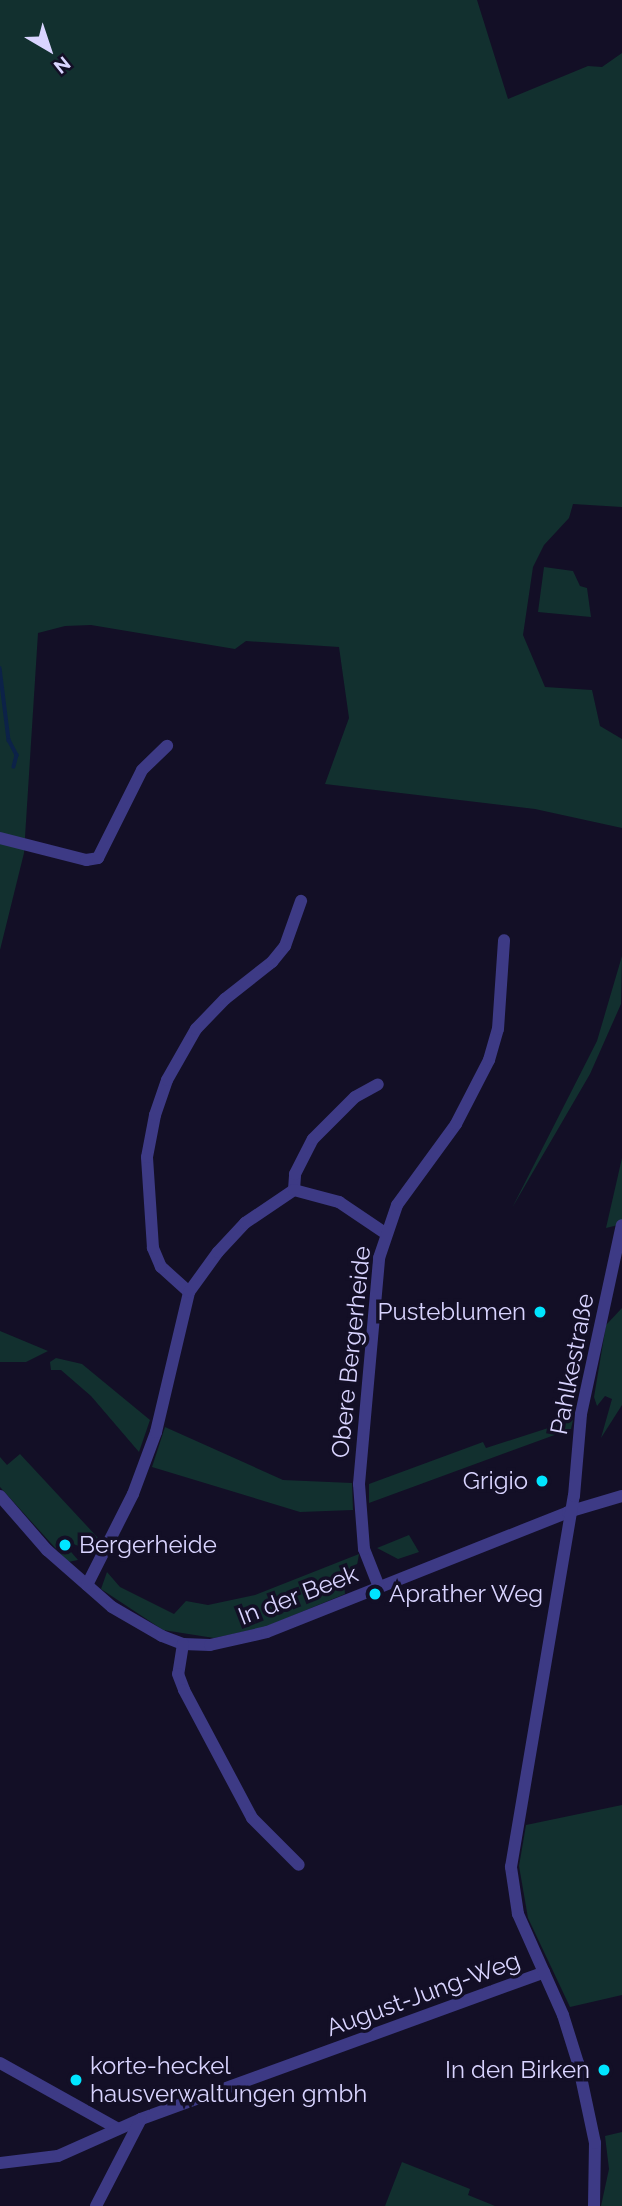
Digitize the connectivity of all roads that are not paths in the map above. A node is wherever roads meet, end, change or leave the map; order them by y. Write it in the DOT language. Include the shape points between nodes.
graph roads {
  1 [pos="167,746"];
  2 [pos="0,838"];
  3 [pos="301,901"];
  4 [pos="503,940"];
  5 [pos="378,1084"];
  6 [pos="294,1190"];
  7 [pos="622,1225"];
  8 [pos="385,1233"];
  9 [pos="189,1292"];
  10 [pos="0,1496"];
  11 [pos="622,1496"];
  12 [pos="568,1512"];
  13 [pos="87,1585"];
  14 [pos="379,1587"];
  15 [pos="183,1644"];
  16 [pos="299,1865"];
  17 [pos="544,1972"];
  18 [pos="0,2063"];
  19 [pos="141,2119"];
  20 [pos="118,2129"];
  21 [pos="0,2164"];
  22 [pos="96,2206"];
  23 [pos="594,2206"];
  1 -- 2 [label="street" via="142,770 98,858 86,860"];
  3 -- 9 [label="street" via="285,946 272,962 225,999 196,1030 167,1080 155,1115 147,1157 153,1248 161,1267"];
  4 -- 8 [label="street, Obere Bergerheide" via="498,1029 489,1060 456,1124 397,1205"];
  5 -- 6 [label="street" via="355,1097 313,1139 295,1174"];
  6 -- 8 [label="street" via="339,1202"];
  6 -- 9 [label="street" via="234,1234"];
  7 -- 12 [label="street, Pahlkestraße" via="593,1350"];
  8 -- 14 [label="street, Obere Bergerheide" via="359,1485 364,1549"];
  9 -- 13 [label="street" via="156,1432 133,1494"];
  10 -- 13 [label="street, In der Beek" via="47,1550"];
  11 -- 12 [label="street"];
  12 -- 14 [label="street, In der Beek"];
  12 -- 17 [label="street" via="511,1867 518,1914"];
  13 -- 15 [label="street, In der Beek" via="122,1613"];
  14 -- 15 [label="street, In der Beek" via="235,1642"];
  15 -- 16 [label="street" via="178,1674 184,1690 252,1818"];
  17 -- 19 [label="street, August-Jung-Weg"];
  17 -- 23 [label="street" via="563,2015 587,2101 595,2143"];
  18 -- 20 [label="street"];
  19 -- 20 [label="street, August-Jung-Weg"];
  19 -- 22 [label="street"];
  20 -- 21 [label="street, August-Jung-Weg" via="49,2159"];
}
